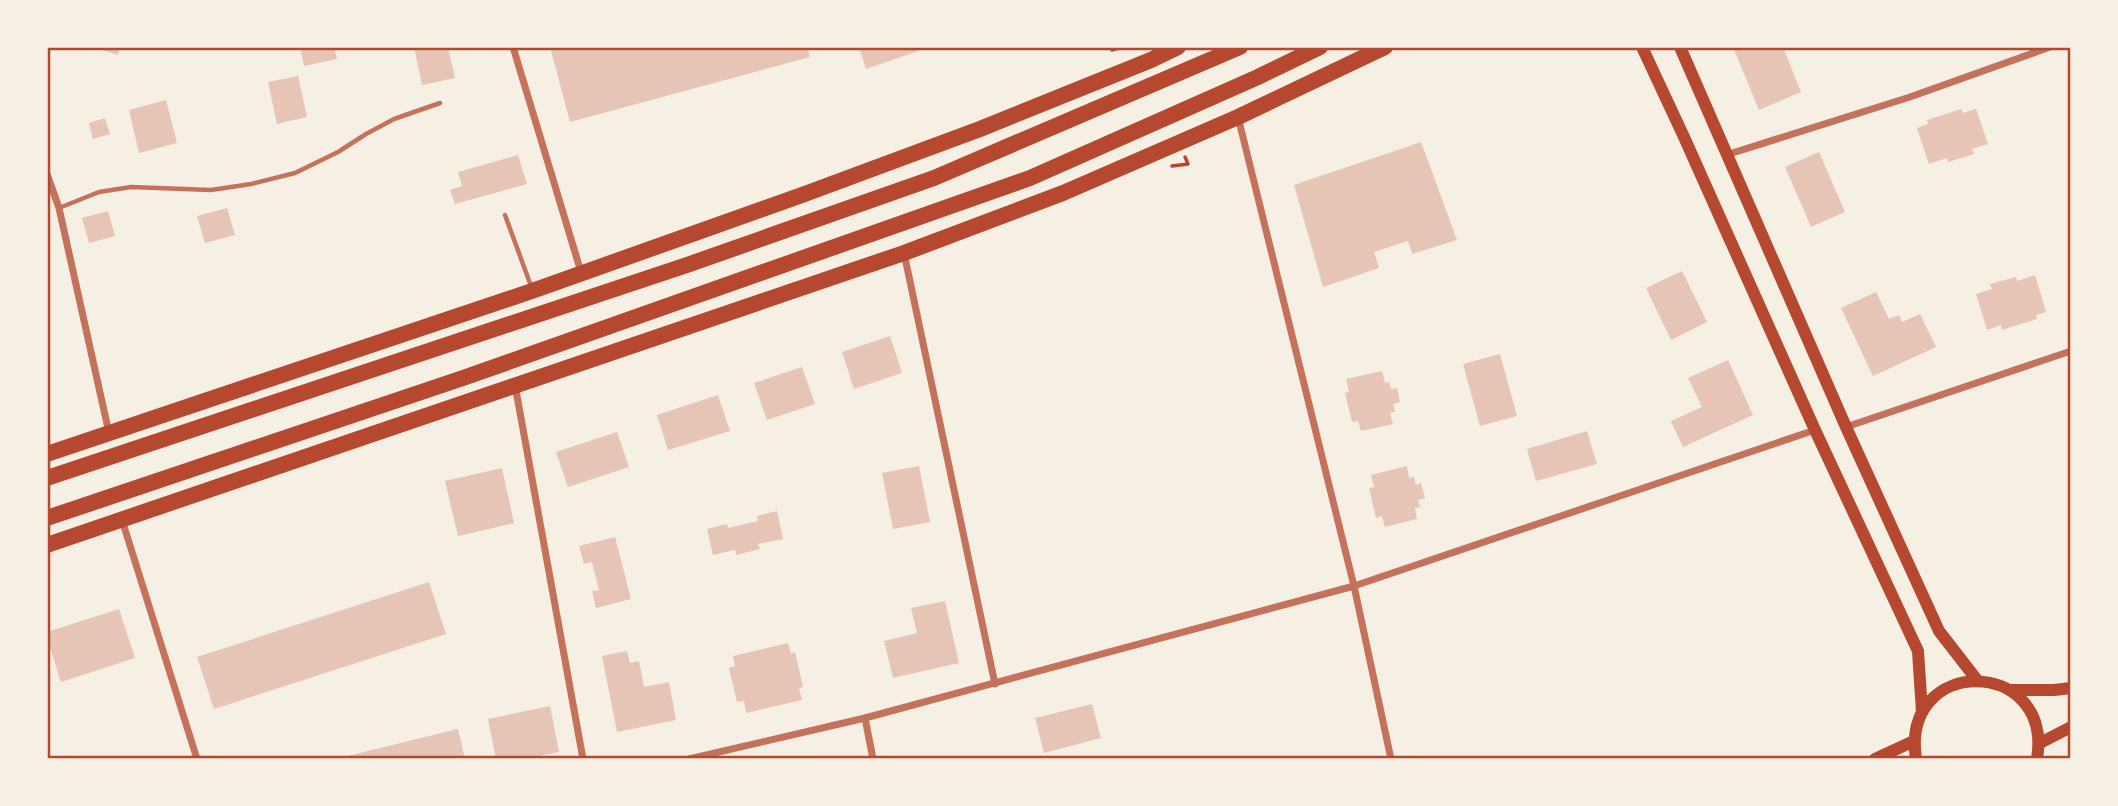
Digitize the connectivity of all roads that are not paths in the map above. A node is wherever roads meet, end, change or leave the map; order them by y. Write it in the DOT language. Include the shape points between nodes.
graph roads {
  1 [pos="513,47"];
  2 [pos="1178,47"];
  3 [pos="1240,47"];
  4 [pos="1320,47"];
  5 [pos="1385,47"];
  6 [pos="1642,47"];
  7 [pos="1680,47"];
  8 [pos="2050,47"];
  9 [pos="440,103"];
  10 [pos="1238,117"];
  11 [pos="1726,155"];
  12 [pos="47,174"];
  13 [pos="58,208"];
  14 [pos="505,215"];
  15 [pos="904,253"];
  16 [pos="582,273"];
  17 [pos="533,290"];
  18 [pos="2071,351"];
  19 [pos="515,384"];
  20 [pos="1846,427"];
  21 [pos="1815,430"];
  22 [pos="109,434"];
  23 [pos="47,454"];
  24 [pos="47,478"];
  25 [pos="47,518"];
  26 [pos="122,520"];
  27 [pos="47,545"];
  28 [pos="1354,586"];
  29 [pos="1977,680"];
  30 [pos="995,684"];
  31 [pos="2071,688"];
  32 [pos="2012,690"];
  33 [pos="1922,712"];
  34 [pos="865,718"];
  35 [pos="2071,727"];
  36 [pos="1914,741"];
  37 [pos="2040,743"];
  38 [pos="197,759"];
  39 [pos="583,759"];
  40 [pos="689,759"];
  41 [pos="873,759"];
  42 [pos="1391,759"];
  43 [pos="1875,759"];
  44 [pos="1916,759"];
  45 [pos="2037,759"];
  1 -- 16 [label="street"];
  2 -- 16 [label="highway" via="980,129"];
  3 -- 24 [label="highway" via="934,178"];
  4 -- 25 [label="highway" via="1030,178 463,378"];
  5 -- 10 [label="highway"];
  6 -- 21 [label="main road"];
  7 -- 11 [label="main road"];
  8 -- 11 [label="street"];
  9 -- 13 [label="lane" via="394,119 295,173 211,190 120,188"];
  10 -- 15 [label="highway" via="1063,193"];
  10 -- 28 [label="street"];
  11 -- 20 [label="main road"];
  12 -- 13 [label="street"];
  13 -- 22 [label="street"];
  14 -- 17 [label="lane"];
  15 -- 19 [label="highway"];
  15 -- 30 [label="street"];
  16 -- 17 [label="highway"];
  17 -- 22 [label="highway"];
  18 -- 20 [label="street"];
  19 -- 26 [label="highway"];
  19 -- 39 [label="street"];
  20 -- 29 [label="main road" via="1939,631"];
  21 -- 28 [label="street"];
  21 -- 33 [label="main road" via="1919,651"];
  22 -- 23 [label="highway"];
  26 -- 27 [label="highway"];
  26 -- 38 [label="street"];
  28 -- 30 [label="street"];
  28 -- 42 [label="street"];
  29 -- 32 [label="main road"];
  29 -- 33 [label="main road" via="1945,688"];
  30 -- 34 [label="street"];
  31 -- 32 [label="main road"];
  32 -- 37 [label="main road" via="2036,722"];
  33 -- 36 [label="main road"];
  34 -- 40 [label="street"];
  34 -- 41 [label="street"];
  35 -- 37 [label="main road"];
  36 -- 43 [label="main road"];
  36 -- 44 [label="main road"];
  37 -- 45 [label="main road"];
}
